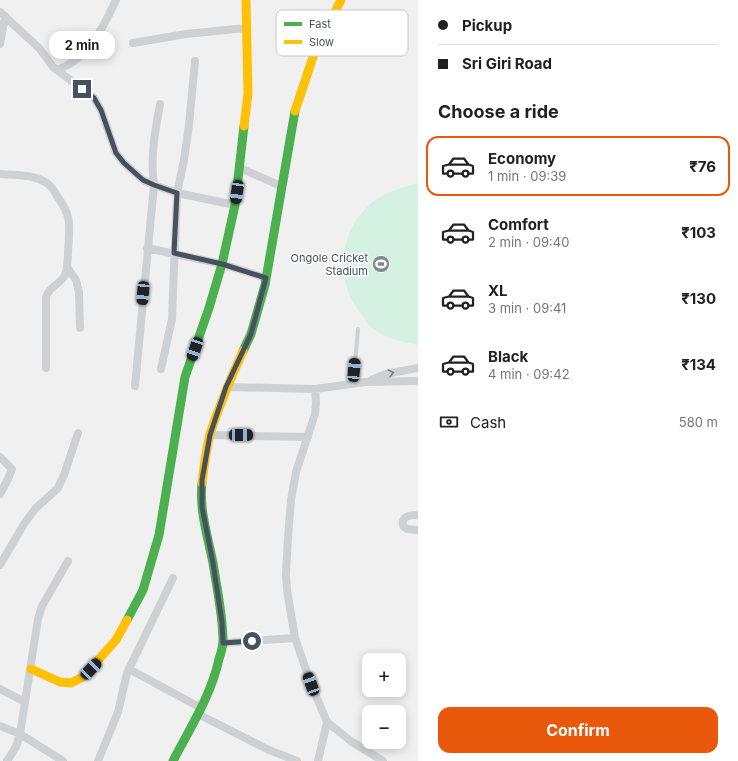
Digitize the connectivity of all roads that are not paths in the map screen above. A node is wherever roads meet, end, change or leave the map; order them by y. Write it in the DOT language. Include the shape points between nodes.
graph roads {
  1 [pos="116,0"];
  2 [pos="246,0"];
  3 [pos="341,0"];
  4 [pos="336,10"];
  5 [pos="2,14"];
  6 [pos="246,28"];
  7 [pos="133,43"];
  8 [pos="0,44"];
  9 [pos="313,56"];
  10 [pos="195,61"];
  11 [pos="57,70"];
  12 [pos="160,104"];
  13 [pos="240,168"];
  14 [pos="0,174"];
  15 [pos="154,185"];
  16 [pos="281,186"];
  17 [pos="177,193"];
  18 [pos="235,204"];
  19 [pos="148,248"];
  20 [pos="174,253"];
  21 [pos="222,264"];
  22 [pos="67,267"];
  23 [pos="266,278"];
  24 [pos="80,328"];
  25 [pos="358,329"];
  26 [pos="46,368"];
  27 [pos="418,368"];
  28 [pos="161,369"];
  29 [pos="418,381"];
  30 [pos="365,382"];
  31 [pos="353,384"];
  32 [pos="135,386"];
  33 [pos="226,387"];
  34 [pos="315,389"];
  35 [pos="78,433"];
  36 [pos="210,435"];
  37 [pos="308,437"];
  38 [pos="0,457"];
  39 [pos="0,494"];
  40 [pos="418,515"];
  41 [pos="418,530"];
  42 [pos="68,561"];
  43 [pos="0,564"];
  44 [pos="173,578"];
  45 [pos="295,638"];
  46 [pos="223,643"];
  47 [pos="129,668"];
  48 [pos="30,669"];
  49 [pos="0,689"];
  50 [pos="25,702"];
  51 [pos="199,711"];
  52 [pos="327,722"];
  53 [pos="0,726"];
  54 [pos="20,734"];
  55 [pos="7,761"];
  56 [pos="63,761"];
  57 [pos="98,761"];
  58 [pos="173,761"];
  59 [pos="298,761"];
  60 [pos="318,761"];
  61 [pos="383,761"];
  1 -- 11 [label="street" via="101,30 84,54"];
  2 -- 6 [label="street"];
  3 -- 4 [label="street"];
  5 -- 8 [label="street"];
  5 -- 11 [label="street" via="39,48"];
  6 -- 7 [label="street"];
  6 -- 13 [label="street" via="248,94"];
  9 -- 16 [label="street" via="293,115"];
  10 -- 17 [label="street" via="190,125"];
  11 -- 15 [label="street" via="94,98 101,110 116,153 143,180"];
  12 -- 15 [label="street" via="153,151"];
  13 -- 16 [label="street"];
  13 -- 18 [label="street"];
  14 -- 22 [label="street" via="38,179 48,184 55,192 68,215 70,229"];
  15 -- 17 [label="street"];
  15 -- 19 [label="street"];
  16 -- 23 [label="street"];
  17 -- 18 [label="street"];
  17 -- 20 [label="street"];
  18 -- 21 [label="street"];
  19 -- 20 [label="street"];
  19 -- 32 [label="street"];
  20 -- 21 [label="street"];
  20 -- 28 [label="street" via="172,319"];
  21 -- 23 [label="street"];
  21 -- 48 [label="street" via="185,377 159,535 143,590 116,640 83,677 71,683 60,682"];
  22 -- 24 [label="street" via="76,280 79,292"];
  22 -- 26 [label="street" via="64,277 47,292"];
  23 -- 33 [label="street" via="251,334"];
  25 -- 31 [label="lane"];
  30 -- 27 [label="street, one-way" via="386,374"];
  29 -- 30 [label="street"];
  30 -- 31 [label="street"];
  31 -- 34 [label="street"];
  33 -- 34 [label="street"];
  33 -- 36 [label="street"];
  34 -- 37 [label="street" via="315,414"];
  35 -- 43 [label="street" via="58,488 35,509"];
  36 -- 37 [label="street"];
  36 -- 46 [label="street" via="201,493 222,622"];
  37 -- 45 [label="street" via="296,472 288,538 287,590"];
  38 -- 39 [label="street" via="12,469"];
  40 -- 41 [label="street" via="409,515 402,522 408,529"];
  42 -- 48 [label="street" via="42,606"];
  44 -- 47 [label="street"];
  45 -- 46 [label="street"];
  45 -- 52 [label="street"];
  46 -- 51 [label="street" via="216,672"];
  47 -- 51 [label="street"];
  47 -- 57 [label="street" via="118,712"];
  48 -- 50 [label="street"];
  49 -- 50 [label="street"];
  50 -- 54 [label="street"];
  51 -- 58 [label="street"];
  51 -- 59 [label="street" via="269,750"];
  52 -- 60 [label="street"];
  52 -- 61 [label="street" via="352,742"];
  53 -- 54 [label="street"];
  54 -- 55 [label="street" via="16,747"];
  54 -- 56 [label="street"];
}
